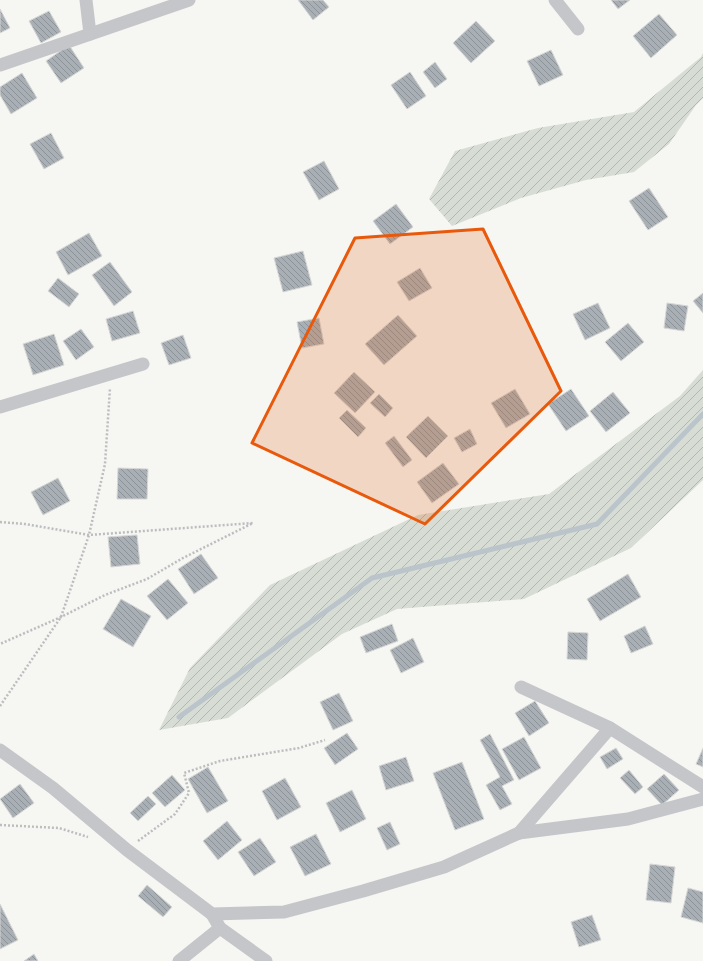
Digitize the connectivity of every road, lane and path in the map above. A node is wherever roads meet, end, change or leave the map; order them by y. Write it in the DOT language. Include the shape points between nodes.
graph roads {
  1 [pos="86,0"];
  2 [pos="189,0"];
  3 [pos="555,0"];
  4 [pos="578,30"];
  5 [pos="90,34"];
  6 [pos="0,65"];
  7 [pos="143,364"];
  8 [pos="111,374"];
  9 [pos="0,407"];
  10 [pos="0,522"];
  11 [pos="89,535"];
  12 [pos="62,617"];
  13 [pos="0,644"];
  14 [pos="521,687"];
  15 [pos="0,706"];
  16 [pos="610,728"];
  17 [pos="326,740"];
  18 [pos="0,750"];
  19 [pos="703,788"];
  20 [pos="703,799"];
  21 [pos="0,825"];
  22 [pos="519,833"];
  23 [pos="90,837"];
  24 [pos="127,850"];
  25 [pos="212,914"];
  26 [pos="220,928"];
  27 [pos="179,961"];
  28 [pos="266,961"];
  1 -- 5 [label="street"];
  2 -- 5 [label="street"];
  3 -- 4 [label="street"];
  5 -- 6 [label="street"];
  7 -- 8 [label="street"];
  8 -- 9 [label="street"];
  8 -- 11 [label="path" via="104,464"];
  10 -- 11 [label="path"];
  11 -- 12 [label="path"];
  11 -- 12 [label="path" via="253,523 147,579 105,595"];
  12 -- 13 [label="path"];
  12 -- 15 [label="path"];
  14 -- 16 [label="street"];
  16 -- 19 [label="street"];
  16 -- 22 [label="street"];
  17 -- 24 [label="path" via="299,748 220,761 184,773 189,793 175,814"];
  18 -- 24 [label="street" via="53,788"];
  20 -- 22 [label="street" via="628,819"];
  21 -- 23 [label="path" via="59,828"];
  22 -- 25 [label="street" via="444,867 284,912"];
  24 -- 25 [label="street"];
  25 -- 26 [label="street"];
  26 -- 27 [label="street"];
  26 -- 28 [label="street"];
}
